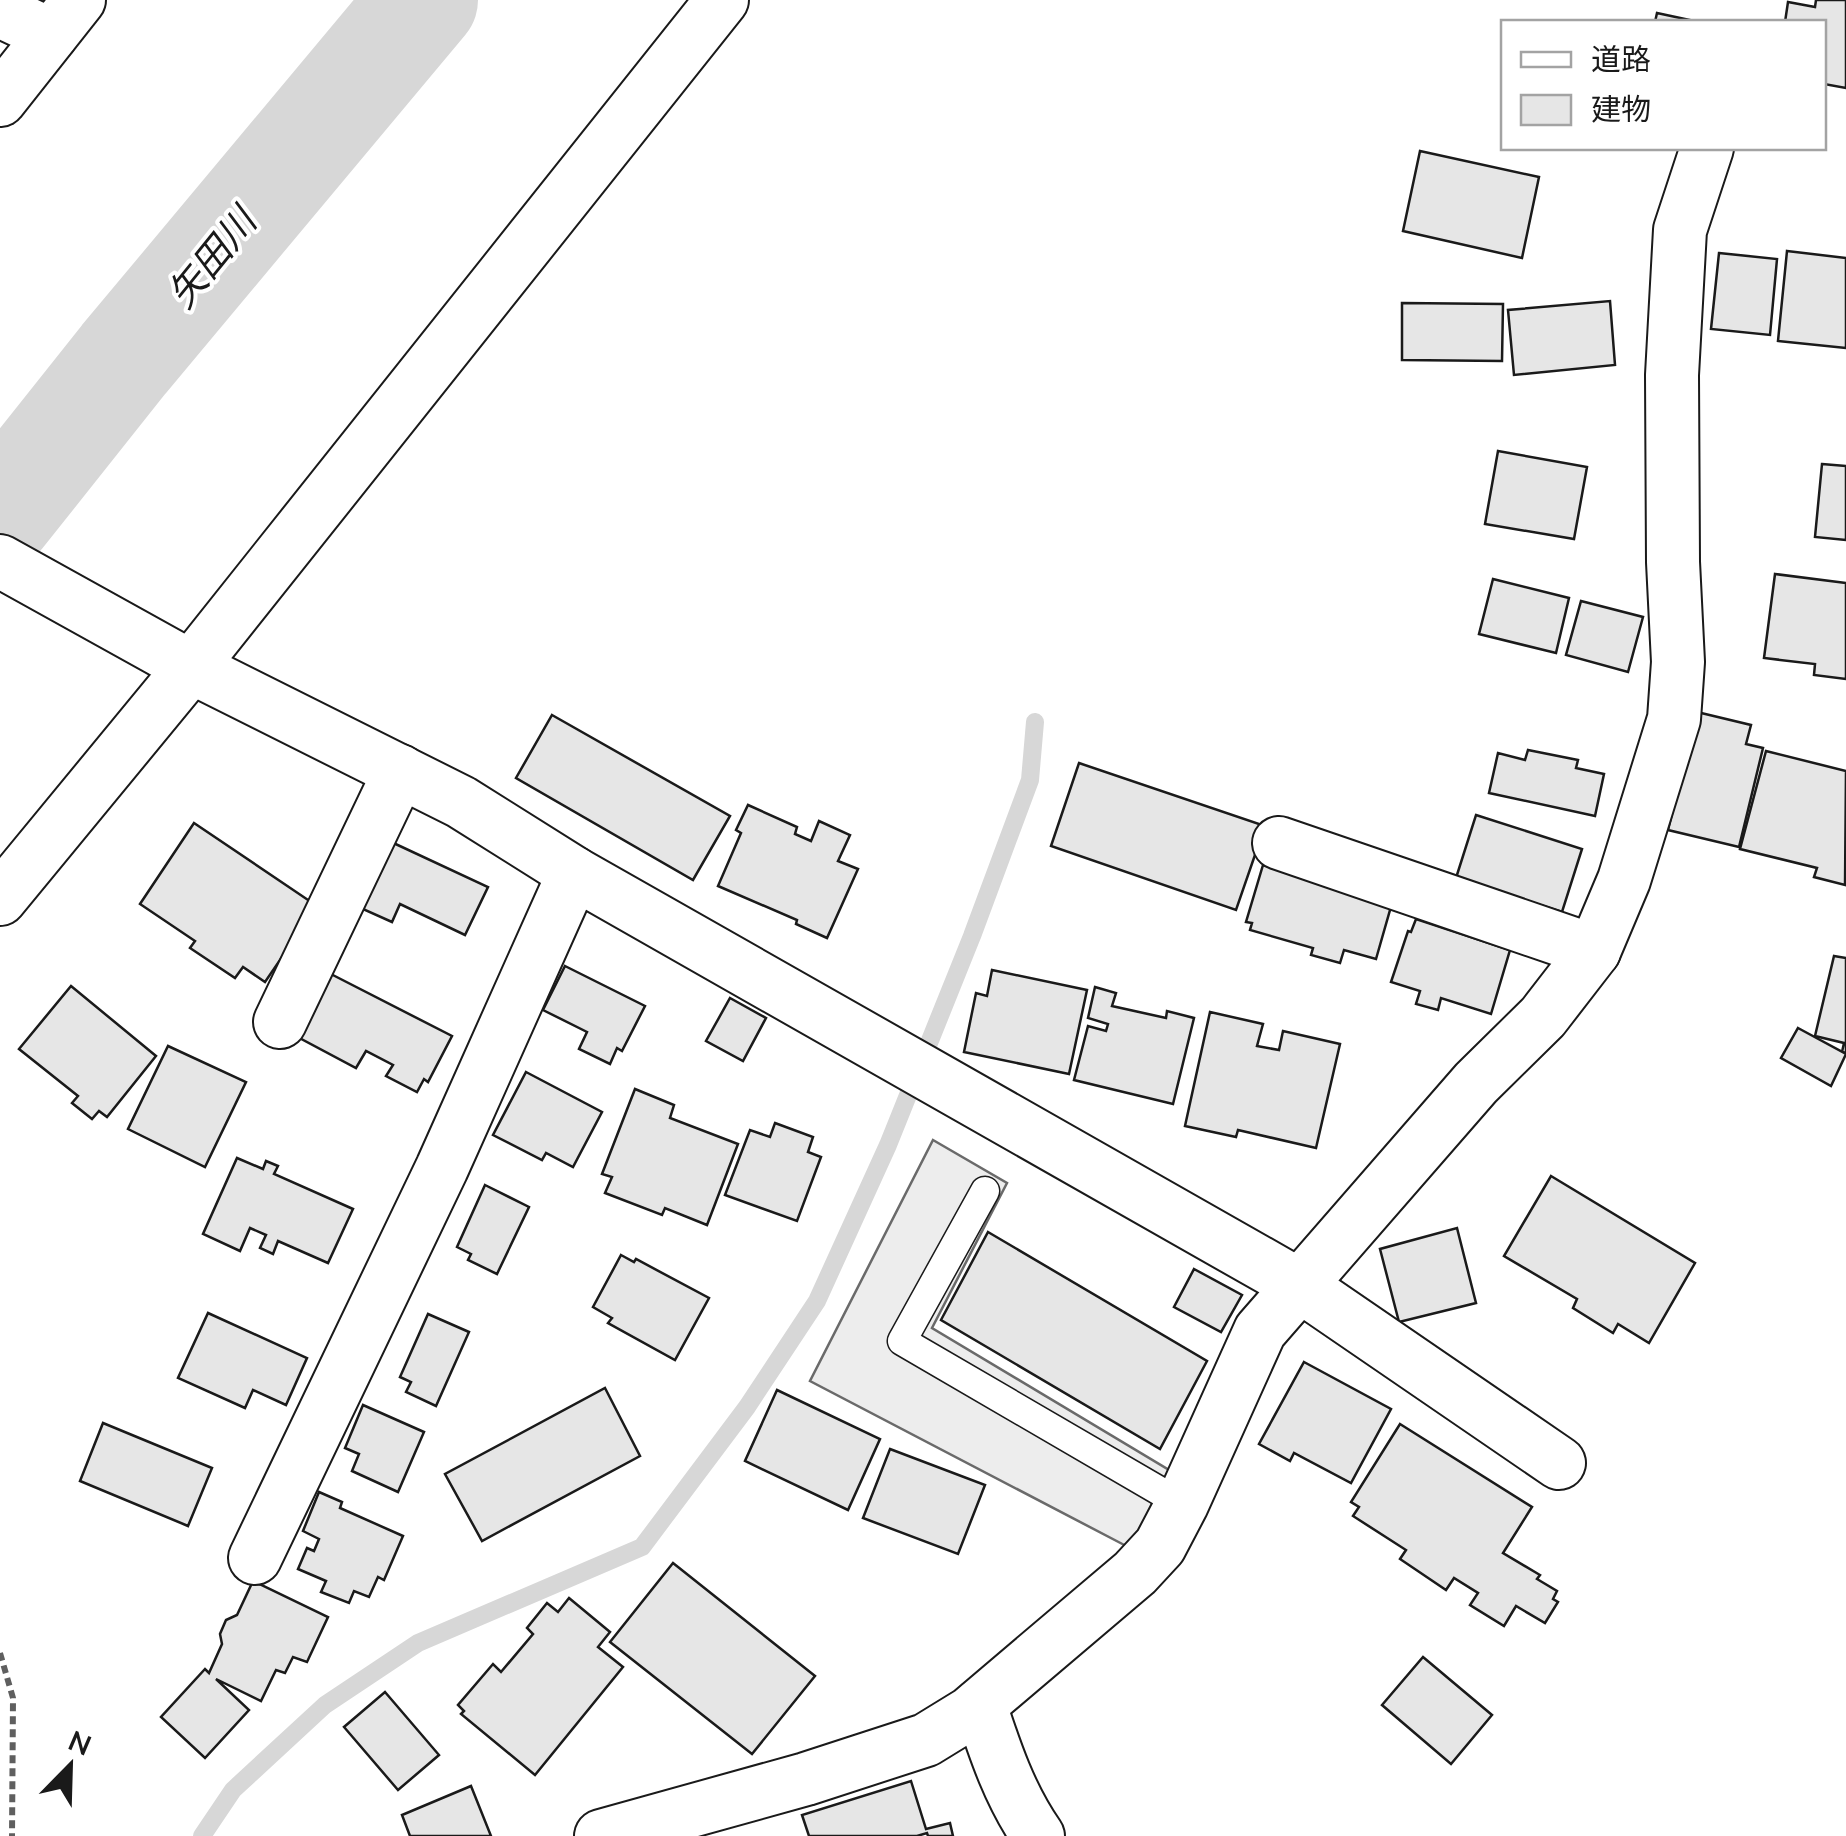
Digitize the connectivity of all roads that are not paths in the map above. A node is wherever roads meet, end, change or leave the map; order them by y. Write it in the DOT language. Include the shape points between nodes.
graph roads {
  1 [pos="722,0"];
  2 [pos="0,11"];
  3 [pos="65,18"];
  4 [pos="0,100"];
  5 [pos="1706,150"];
  6 [pos="0,560"];
  7 [pos="174,658"];
  8 [pos="400,771"];
  9 [pos="1279,843"];
  10 [pos="574,873"];
  11 [pos="0,899"];
  12 [pos="1594,951"];
  13 [pos="280,1022"];
  14 [pos="985,1191"];
  15 [pos="1299,1285"];
  16 [pos="1559,1462"];
  17 [pos="1182,1504"];
  18 [pos="255,1558"];
  19 [pos="980,1705"];
  20 [pos="601,1836"];
  21 [pos="1038,1836"];
  1 -- 7 [label="street"];
  2 -- 3 [label="street"];
  3 -- 4 [label="street"];
  5 -- 12 [label="street" via="1680,230 1672,375 1674,719 1624,880"];
  6 -- 7 [label="street"];
  7 -- 8 [label="street"];
  7 -- 11 [label="street"];
  8 -- 10 [label="street"];
  8 -- 13 [label="street"];
  9 -- 12 [label="street"];
  10 -- 15 [label="street"];
  10 -- 18 [label="street"];
  12 -- 15 [label="street" via="1543,1017"];
  14 -- 17 [label="lane" via="902,1341"];
  15 -- 16 [label="street"];
  15 -- 17 [label="street" via="1260,1332"];
  17 -- 19 [label="street" via="1136,1573"];
  19 -- 20 [label="street" via="926,1740"];
  19 -- 21 [label="street" via="1000,1764"];
}
